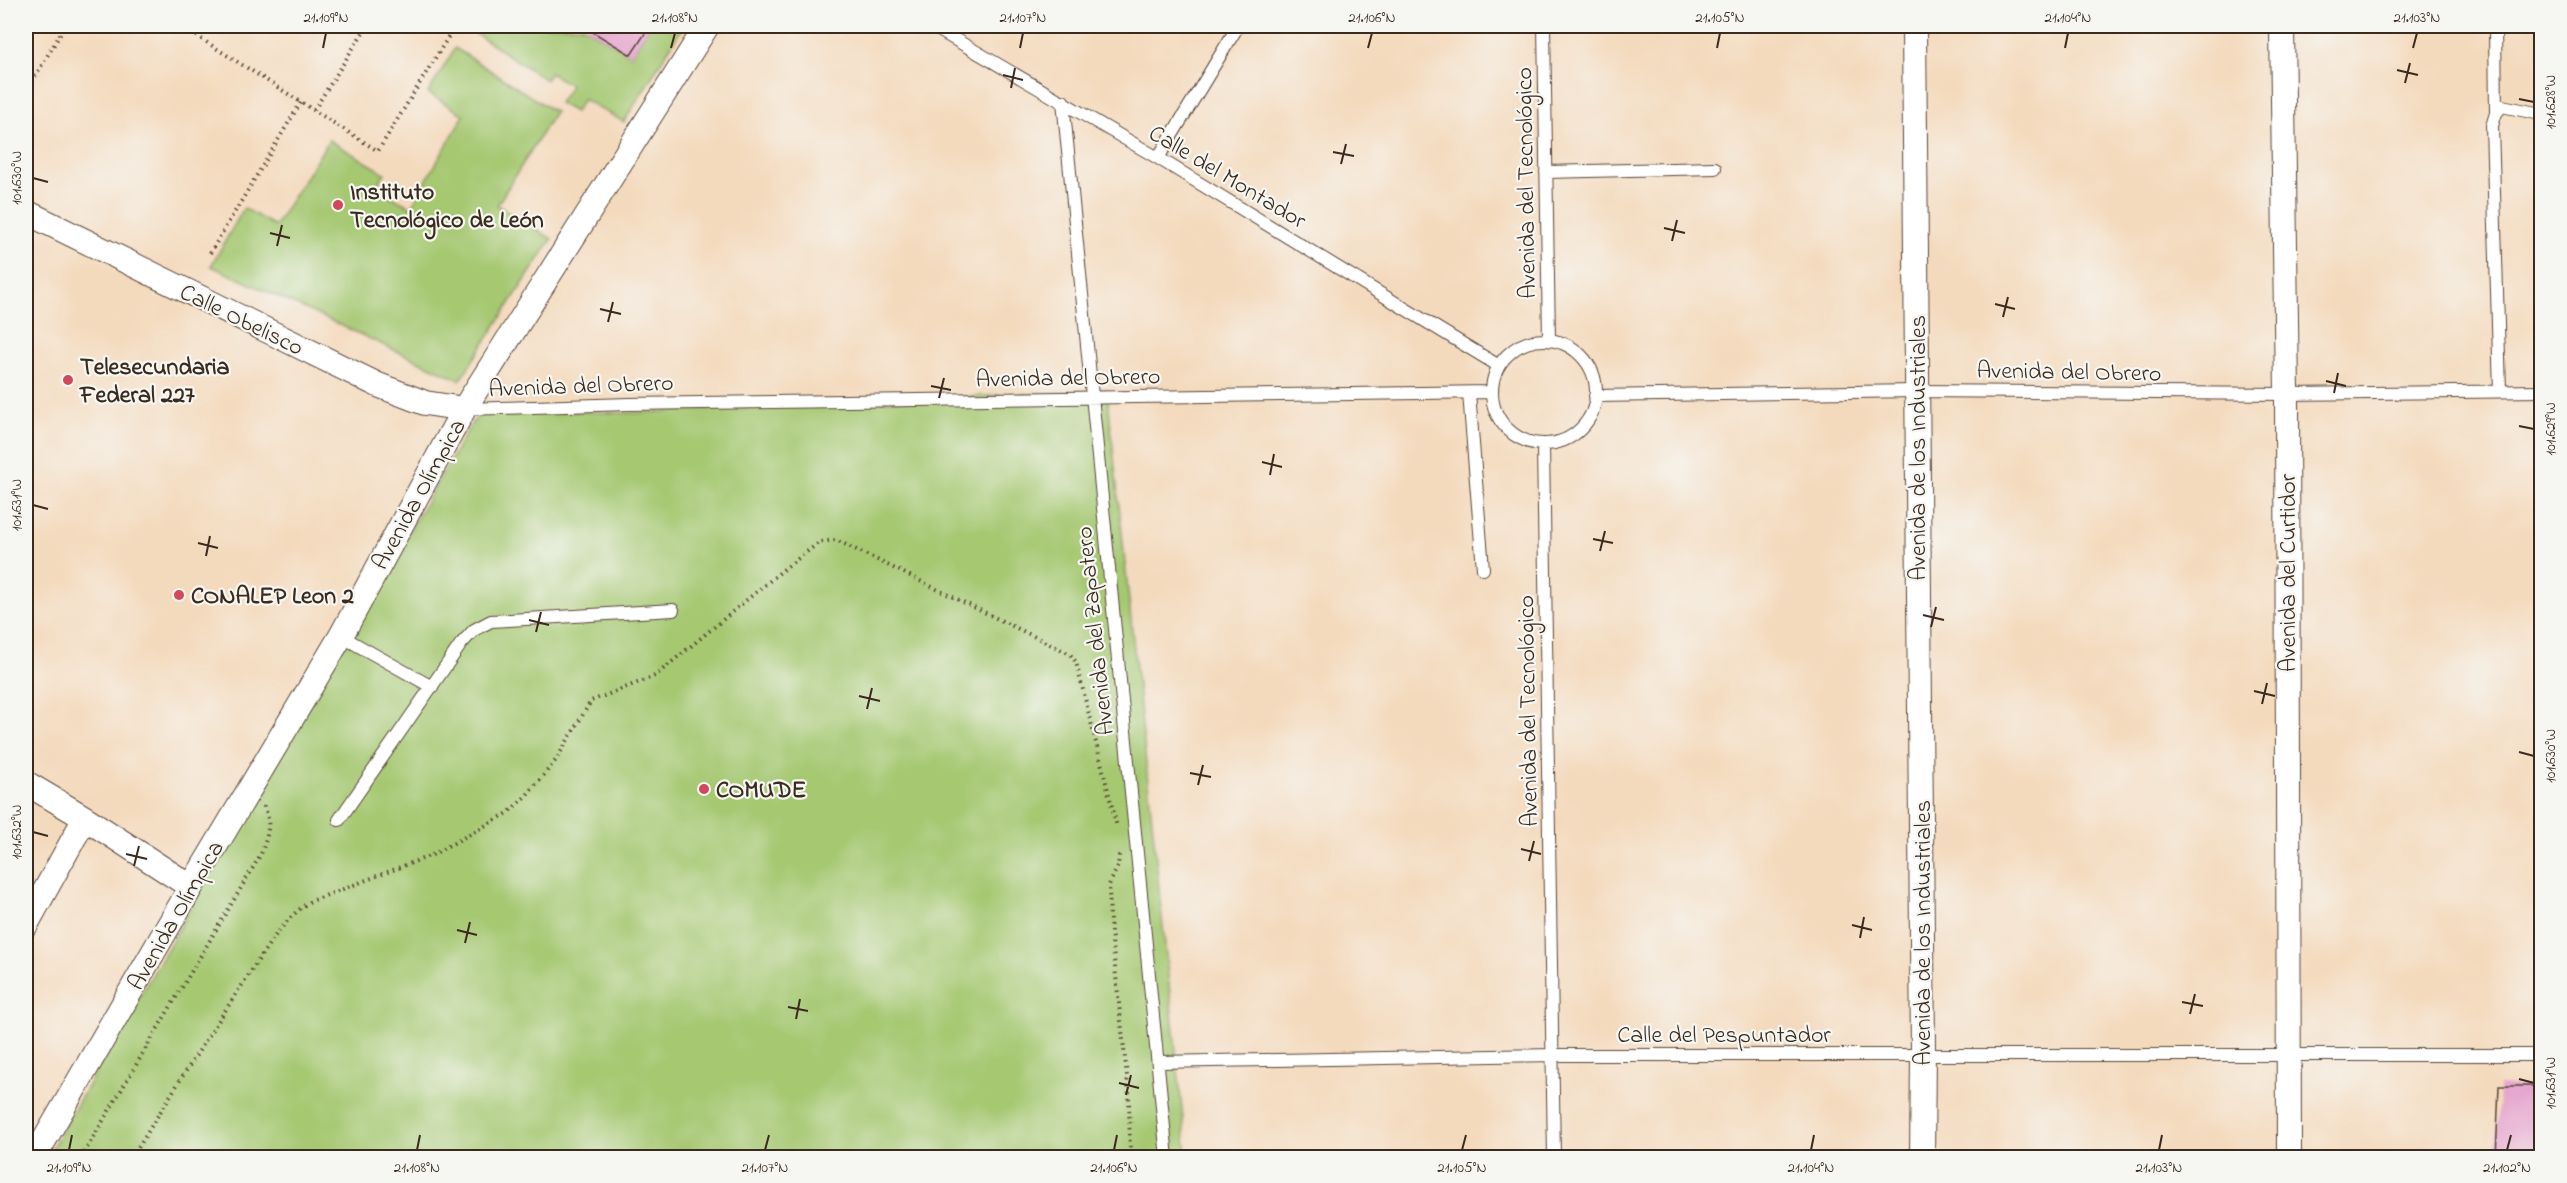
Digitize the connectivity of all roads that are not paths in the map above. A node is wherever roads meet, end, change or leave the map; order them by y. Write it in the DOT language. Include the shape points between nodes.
graph roads {
  1 [pos="706,26"];
  2 [pos="932,26"];
  3 [pos="1238,26"];
  4 [pos="1544,26"];
  5 [pos="1914,26"];
  6 [pos="2282,26"];
  7 [pos="2495,26"];
  8 [pos="1063,101"];
  9 [pos="2496,113"];
  10 [pos="2541,114"];
  11 [pos="1158,158"];
  12 [pos="1715,168"];
  13 [pos="1546,172"];
  14 [pos="26,212"];
  15 [pos="1549,340"];
  16 [pos="1499,366"];
  17 [pos="1916,391"];
  18 [pos="2500,391"];
  19 [pos="2541,391"];
  20 [pos="1491,392"];
  21 [pos="1469,393"];
  22 [pos="2287,394"];
  23 [pos="1595,396"];
  24 [pos="1092,398"];
  25 [pos="464,410"];
  26 [pos="1543,445"];
  27 [pos="1483,569"];
  28 [pos="673,610"];
  29 [pos="341,636"];
  30 [pos="432,687"];
  31 [pos="26,783"];
  32 [pos="85,818"];
  33 [pos="339,820"];
  34 [pos="191,887"];
  35 [pos="26,925"];
  36 [pos="1923,1054"];
  37 [pos="2541,1054"];
  38 [pos="1553,1055"];
  39 [pos="2290,1055"];
  40 [pos="1158,1062"];
  41 [pos="34,1158"];
  42 [pos="1167,1158"];
  43 [pos="1554,1158"];
  44 [pos="1922,1158"];
  45 [pos="2289,1158"];
  1 -- 25 [label="street, Avenida Olímpica"];
  2 -- 8 [label="lane, Calle del Montador"];
  3 -- 11 [label="lane"];
  4 -- 13 [label="lane, Avenida del Tecnológico"];
  5 -- 17 [label="street, Avenida de los Industriales"];
  6 -- 22 [label="street, Avenida del Curtidor"];
  7 -- 9 [label="lane"];
  8 -- 11 [label="lane, Calle del Montador"];
  8 -- 24 [label="lane, Avenida del Zapatero"];
  9 -- 10 [label="lane" via="2502,106 2509,106"];
  9 -- 18 [label="lane" via="2492,126"];
  11 -- 16 [label="lane, Calle del Montador"];
  12 -- 13 [label="lane"];
  13 -- 15 [label="lane, Avenida del Tecnológico"];
  14 -- 25 [label="street, Calle Obelisco" via="378,385 425,403"];
  15 -- 16 [label="lane" via="1530,342 1512,351"];
  15 -- 23 [label="lane" via="1564,344 1588,365"];
  16 -- 20 [label="lane"];
  17 -- 22 [label="lane, Avenida del Obrero"];
  17 -- 23 [label="lane, Avenida del Obrero"];
  17 -- 36 [label="street, Avenida de los Industriales"];
  18 -- 19 [label="lane, Avenida del Obrero"];
  18 -- 22 [label="lane, Avenida del Obrero"];
  20 -- 21 [label="lane, Avenida del Obrero"];
  20 -- 26 [label="lane" via="1494,408 1507,429 1527,442"];
  21 -- 24 [label="lane, Avenida del Obrero"];
  21 -- 27 [label="lane"];
  22 -- 39 [label="street, Avenida del Curtidor"];
  23 -- 26 [label="lane" via="1592,411 1573,436"];
  24 -- 25 [label="lane, Avenida del Obrero"];
  24 -- 40 [label="lane, Avenida del Zapatero"];
  25 -- 29 [label="street, Avenida Olímpica"];
  26 -- 38 [label="lane, Avenida del Tecnológico"];
  28 -- 30 [label="lane" via="491,621 474,630 461,644"];
  29 -- 30 [label="lane"];
  29 -- 34 [label="street, Avenida Olímpica"];
  30 -- 33 [label="lane"];
  31 -- 32 [label="street"];
  32 -- 34 [label="street"];
  32 -- 35 [label="street"];
  34 -- 41 [label="street, Avenida Olímpica"];
  36 -- 38 [label="lane, Calle del Pespuntador"];
  36 -- 39 [label="lane, Calle del Pespuntador"];
  36 -- 44 [label="street, Avenida de los Industriales"];
  37 -- 39 [label="lane, Calle del Pespuntador"];
  38 -- 40 [label="lane, Calle del Pespuntador"];
  38 -- 43 [label="lane, Avenida del Tecnológico"];
  39 -- 45 [label="street, Avenida del Curtidor"];
  40 -- 42 [label="lane, Avenida del Zapatero"];
}
